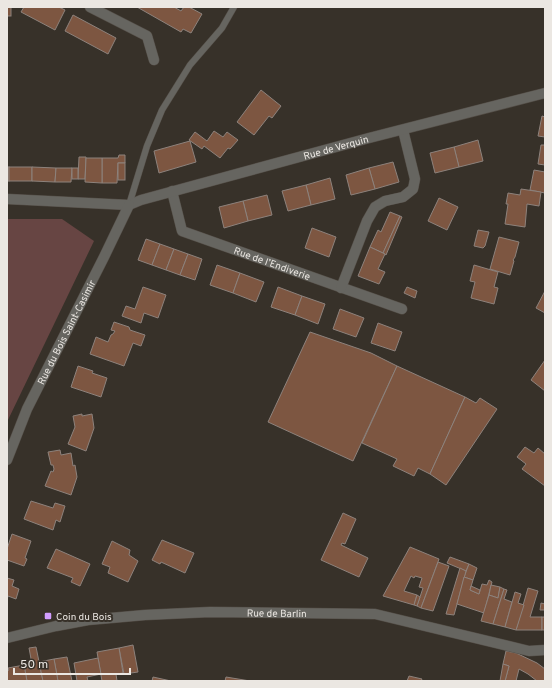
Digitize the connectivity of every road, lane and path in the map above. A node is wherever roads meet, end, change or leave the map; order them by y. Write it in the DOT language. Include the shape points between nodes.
graph roads {
  1 [pos="90,7"];
  2 [pos="234,7"];
  3 [pos="154,60"];
  4 [pos="545,93"];
  5 [pos="403,130"];
  6 [pos="172,191"];
  7 [pos="7,199"];
  8 [pos="129,205"];
  9 [pos="341,288"];
  10 [pos="402,309"];
  11 [pos="7,460"];
  12 [pos="7,638"];
  13 [pos="545,650"];
  1 -- 3 [label="street" via="147,36"];
  2 -- 8 [label="lane" via="222,28 190,65 162,110 147,146"];
  4 -- 5 [label="street, Rue de Verquin"];
  5 -- 6 [label="street, Rue de Verquin"];
  5 -- 9 [label="street" via="416,179 413,189 403,196 375,207"];
  6 -- 8 [label="street, Rue de Verquin"];
  6 -- 9 [label="street, Rue de l’Endiverie" via="182,231"];
  7 -- 8 [label="street"];
  8 -- 11 [label="street, Rue du Bois Saint-Casimir" via="26,409"];
  9 -- 10 [label="street, Rue de l’Endiverie"];
  12 -- 13 [label="street, Rue de Barlin" via="88,620 145,615 210,612 375,614 529,651"];
}
